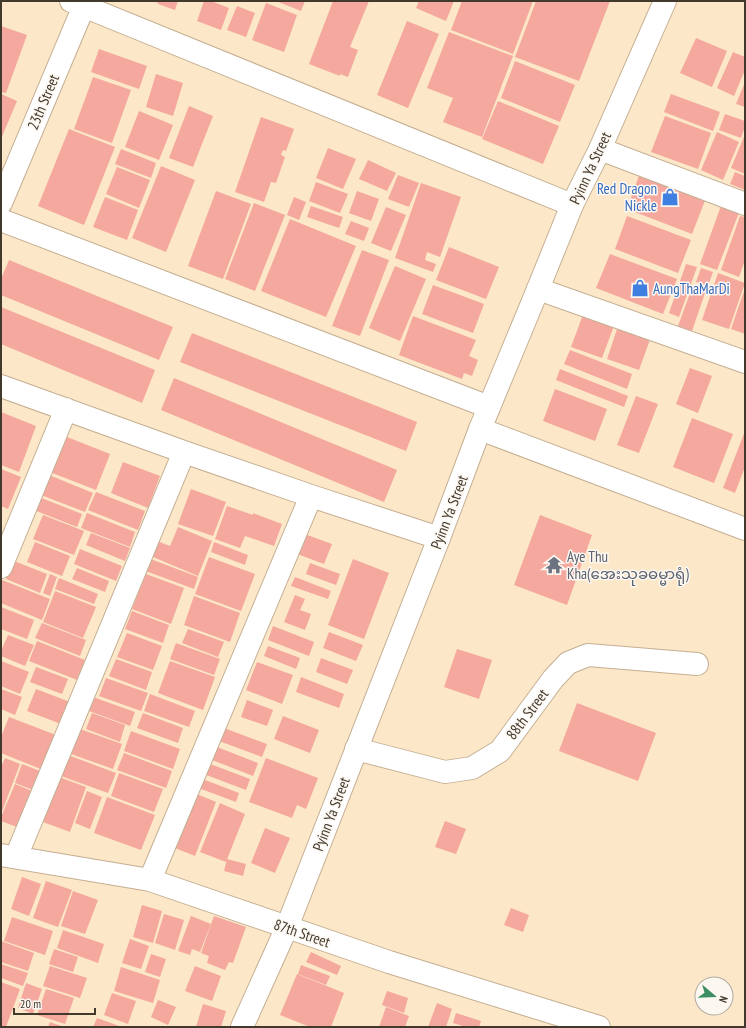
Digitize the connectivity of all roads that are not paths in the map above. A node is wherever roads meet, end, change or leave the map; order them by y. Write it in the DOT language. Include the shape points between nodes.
graph roads {
  1 [pos="665,1"];
  2 [pos="80,3"];
  3 [pos="600,149"];
  4 [pos="1,203"];
  5 [pos="745,204"];
  6 [pos="572,205"];
  7 [pos="1,220"];
  8 [pos="538,289"];
  9 [pos="745,362"];
  10 [pos="1,386"];
  11 [pos="489,407"];
  12 [pos="66,409"];
  13 [pos="480,429"];
  14 [pos="184,452"];
  15 [pos="311,496"];
  16 [pos="745,529"];
  17 [pos="439,538"];
  18 [pos="1,567"];
  19 [pos="697,664"];
  20 [pos="356,749"];
  21 [pos="8,856"];
  22 [pos="150,880"];
  23 [pos="287,927"];
  24 [pos="242,1027"];
  25 [pos="599,1027"];
  1 -- 3 [label="street, Pyinn Ya Street"];
  2 -- 4 [label="street, 23th Street"];
  2 -- 6 [label="street"];
  3 -- 5 [label="street"];
  3 -- 6 [label="street, Pyinn Ya Street"];
  6 -- 8 [label="street, Pyinn Ya Street"];
  7 -- 11 [label="street"];
  8 -- 9 [label="street"];
  8 -- 11 [label="street, Pyinn Ya Street"];
  10 -- 12 [label="street"];
  11 -- 13 [label="street, Pyinn Ya Street"];
  12 -- 14 [label="street"];
  12 -- 18 [label="street"];
  13 -- 16 [label="street"];
  13 -- 17 [label="street, Pyinn Ya Street"];
  14 -- 15 [label="street"];
  14 -- 21 [label="street"];
  15 -- 17 [label="street"];
  15 -- 22 [label="street"];
  17 -- 20 [label="street, Pyinn Ya Street"];
  19 -- 20 [label="street, 88th Street" via="588,655 568,663 500,750 472,768 445,772"];
  20 -- 23 [label="street, Pyinn Ya Street"];
  21 -- 22 [label="street, 87th Street"];
  22 -- 23 [label="street, 87th Street"];
  23 -- 24 [label="street, Pyinn Ya Street"];
  23 -- 25 [label="street, 87th Street" via="396,965"];
}
